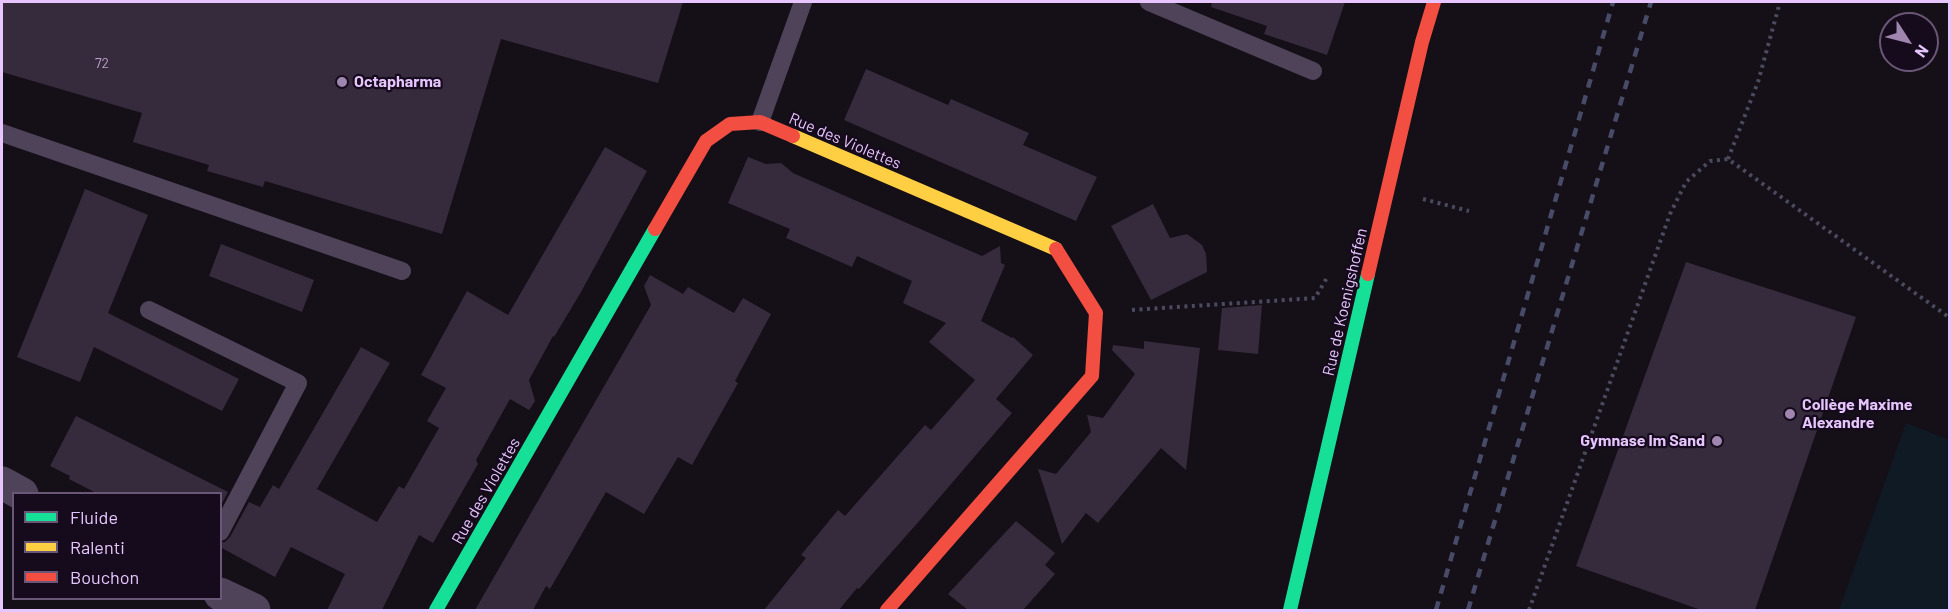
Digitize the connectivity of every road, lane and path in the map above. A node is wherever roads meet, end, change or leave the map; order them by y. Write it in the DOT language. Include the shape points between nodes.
graph roads {
  1 [pos="803,2"];
  2 [pos="1149,2"];
  3 [pos="1434,2"];
  4 [pos="1780,2"];
  5 [pos="1313,71"];
  6 [pos="760,122"];
  7 [pos="2,133"];
  8 [pos="1728,159"];
  9 [pos="1388,189"];
  10 [pos="1469,211"];
  11 [pos="402,271"];
  12 [pos="1331,271"];
  13 [pos="149,310"];
  14 [pos="1096,313"];
  15 [pos="1950,318"];
  16 [pos="2,483"];
  17 [pos="18,492"];
  18 [pos="222,528"];
  19 [pos="222,595"];
  20 [pos="254,610"];
  21 [pos="436,610"];
  22 [pos="887,610"];
  23 [pos="1290,610"];
  24 [pos="1529,610"];
  1 -- 6 [label="lane"];
  2 -- 5 [label="lane"];
  3 -- 9 [label="street, Rue de Koenigshoffen"];
  4 -- 8 [label="path" via="1758,82"];
  6 -- 14 [label="street, Rue des Violettes" via="1057,250"];
  6 -- 21 [label="street, Rue des Violettes" via="730,124 706,141"];
  7 -- 11 [label="lane"];
  8 -- 15 [label="path"];
  8 -- 24 [label="path" via="1710,161 1686,182 1670,214"];
  9 -- 10 [label="path"];
  9 -- 23 [label="street, Rue de Koenigshoffen"];
  12 -- 14 [label="path" via="1315,298"];
  13 -- 18 [label="lane" via="298,383"];
  14 -- 22 [label="street" via="1092,376"];
  16 -- 17 [label="street"];
  19 -- 20 [label="street"];
}
